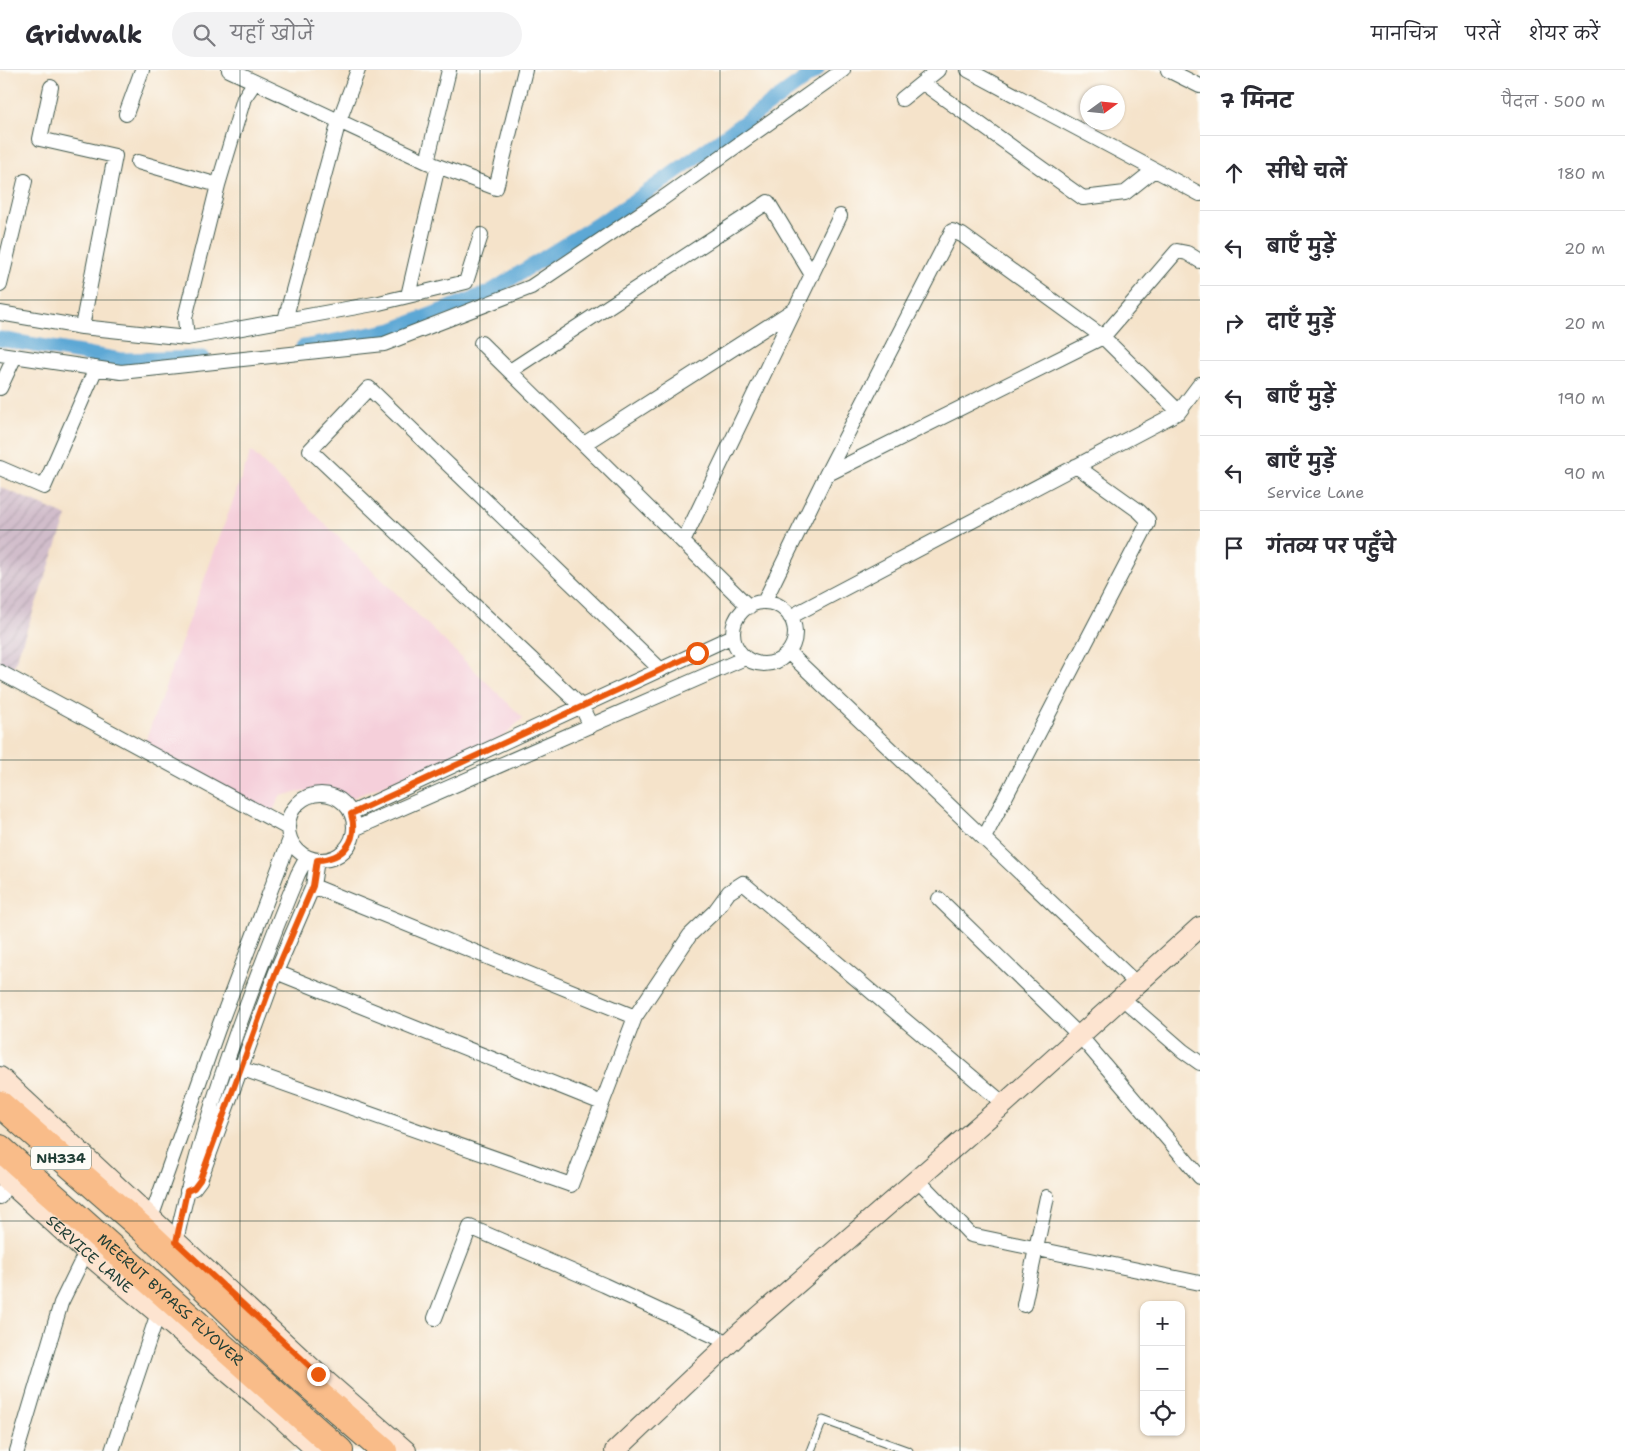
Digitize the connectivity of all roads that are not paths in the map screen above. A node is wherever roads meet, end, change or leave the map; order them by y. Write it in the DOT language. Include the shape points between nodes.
graph roads {
  1 [pos="142,70"];
  2 [pos="229,70"];
  3 [pos="358,70"];
  4 [pos="449,70"];
  5 [pos="525,70"];
  6 [pos="843,70"];
  7 [pos="938,70"];
  8 [pos="968,70"];
  9 [pos="1168,70"];
  10 [pos="255,82"];
  11 [pos="923,82"];
  12 [pos="1200,86"];
  13 [pos="51,87"];
  14 [pos="902,99"];
  15 [pos="126,114"];
  16 [pos="339,121"];
  17 [pos="138,162"];
  18 [pos="432,164"];
  19 [pos="1154,170"];
  20 [pos="25,181"];
  21 [pos="218,185"];
  22 [pos="1200,194"];
  23 [pos="840,216"];
  24 [pos="481,235"];
  25 [pos="1200,261"];
  26 [pos="812,275"];
  27 [pos="0,285"];
  28 [pos="408,296"];
  29 [pos="796,308"];
  30 [pos="0,313"];
  31 [pos="285,320"];
  32 [pos="82,327"];
  33 [pos="1103,337"];
  34 [pos="187,338"];
  35 [pos="481,343"];
  36 [pos="0,354"];
  37 [pos="15,356"];
  38 [pos="96,368"];
  39 [pos="510,372"];
  40 [pos="1200,384"];
  41 [pos="0,388"];
  42 [pos="1179,412"];
  43 [pos="584,444"];
  44 [pos="1076,466"];
  45 [pos="0,468"];
  46 [pos="826,475"];
  47 [pos="683,542"];
  48 [pos="764,602"];
  49 [pos="749,607"];
  50 [pos="790,617"];
  51 [pos="733,636"];
  52 [pos="789,652"];
  53 [pos="697,653"];
  54 [pos="745,658"];
  55 [pos="660,670"];
  56 [pos="0,672"];
  57 [pos="708,675"];
  58 [pos="581,706"];
  59 [pos="591,726"];
  60 [pos="525,732"];
  61 [pos="532,751"];
  62 [pos="454,765"];
  63 [pos="462,782"];
  64 [pos="351,814"];
  65 [pos="354,829"];
  66 [pos="289,834"];
  67 [pos="984,838"];
  68 [pos="312,858"];
  69 [pos="313,886"];
  70 [pos="939,899"];
  71 [pos="1200,927"];
  72 [pos="276,972"];
  73 [pos="239,975"];
  74 [pos="254,981"];
  75 [pos="1138,984"];
  76 [pos="1122,998"];
  77 [pos="635,1017"];
  78 [pos="218,1029"];
  79 [pos="236,1036"];
  80 [pos="1080,1036"];
  81 [pos="226,1063"];
  82 [pos="1200,1063"];
  83 [pos="241,1068"];
  84 [pos="0,1077"];
  85 [pos="602,1103"];
  86 [pos="0,1104"];
  87 [pos="1004,1104"];
  88 [pos="0,1148"];
  89 [pos="1200,1177"];
  90 [pos="918,1180"];
  91 [pos="3,1184"];
  92 [pos="187,1191"];
  93 [pos="1047,1198"];
  94 [pos="148,1224"];
  95 [pos="172,1247"];
  96 [pos="1036,1247"];
  97 [pos="86,1252"];
  98 [pos="127,1275"];
  99 [pos="1200,1283"];
  100 [pos="1024,1305"];
  101 [pos="158,1314"];
  102 [pos="435,1318"];
  103 [pos="729,1344"];
  104 [pos="17,1451"];
  105 [pos="112,1451"];
  106 [pos="317,1451"];
  107 [pos="340,1451"];
  108 [pos="384,1451"];
  109 [pos="406,1451"];
  110 [pos="615,1451"];
  111 [pos="811,1451"];
  112 [pos="909,1451"];
  1 -- 15 [label="street"];
  2 -- 10 [label="street"];
  3 -- 16 [label="street"];
  4 -- 18 [label="street"];
  5 -- 18 [label="street" via="496,188"];
  6 -- 38 [label="street" via="531,287 384,344 121,372"];
  7 -- 11 [label="street"];
  8 -- 19 [label="street"];
  9 -- 12 [label="street"];
  10 -- 16 [label="street"];
  10 -- 21 [label="street" via="244,98"];
  11 -- 14 [label="street"];
  11 -- 19 [label="street" via="1083,198 1125,193"];
  13 -- 32 [label="street" via="40,139 116,156"];
  16 -- 18 [label="street"];
  16 -- 31 [label="street"];
  17 -- 21 [label="street"];
  18 -- 28 [label="street"];
  19 -- 22 [label="street"];
  20 -- 27 [label="street"];
  21 -- 34 [label="street" via="185,318"];
  23 -- 26 [label="street"];
  24 -- 28 [label="street" via="466,282"];
  25 -- 33 [label="street" via="1178,251"];
  26 -- 29 [label="street"];
  26 -- 39 [label="street" via="768,202"];
  28 -- 31 [label="street"];
  29 -- 43 [label="street"];
  29 -- 47 [label="street"];
  30 -- 32 [label="street"];
  31 -- 34 [label="street"];
  32 -- 34 [label="street"];
  33 -- 42 [label="street"];
  33 -- 46 [label="street"];
  33 -- 46 [label="street" via="952,231"];
  35 -- 39 [label="street"];
  36 -- 37 [label="street"];
  37 -- 38 [label="street"];
  37 -- 41 [label="street"];
  38 -- 45 [label="street" via="44,487"];
  39 -- 43 [label="street"];
  40 -- 42 [label="street"];
  42 -- 44 [label="street"];
  43 -- 47 [label="street"];
  44 -- 50 [label="street"];
  44 -- 67 [label="street" via="1139,511 1148,523"];
  46 -- 48 [label="street"];
  47 -- 49 [label="street"];
  48 -- 49 [label="street"];
  48 -- 50 [label="street" via="783,609"];
  49 -- 51 [label="street" via="738,616"];
  50 -- 52 [label="street" via="795,635"];
  51 -- 53 [label="street"];
  51 -- 54 [label="street" via="735,645"];
  52 -- 54 [label="street" via="773,664 753,663"];
  52 -- 67 [label="street"];
  53 -- 55 [label="street"];
  53 -- 57 [label="street"];
  54 -- 57 [label="street"];
  55 -- 58 [label="street"];
  55 -- 58 [label="street" via="369,388 310,450"];
  56 -- 66 [label="street"];
  57 -- 59 [label="street"];
  58 -- 59 [label="street"];
  58 -- 60 [label="street"];
  59 -- 61 [label="street"];
  60 -- 61 [label="street"];
  60 -- 62 [label="street"];
  61 -- 63 [label="street"];
  62 -- 63 [label="street"];
  62 -- 64 [label="street"];
  63 -- 65 [label="street"];
  64 -- 65 [label="street"];
  64 -- 66 [label="street" via="334,797 313,795 295,807 290,817"];
  65 -- 68 [label="street" via="346,849 338,856 328,860"];
  66 -- 68 [label="street" via="294,846"];
  66 -- 73 [label="street"];
  67 -- 75 [label="street"];
  68 -- 69 [label="street"];
  68 -- 74 [label="street" via="298,874"];
  69 -- 72 [label="street"];
  69 -- 77 [label="street"];
  70 -- 80 [label="street"];
  71 -- 75 [label="street"];
  72 -- 83 [label="street"];
  72 -- 85 [label="street"];
  73 -- 74 [label="street"];
  73 -- 78 [label="street"];
  74 -- 79 [label="street"];
  75 -- 76 [label="street"];
  76 -- 80 [label="street"];
  76 -- 82 [label="street"];
  77 -- 85 [label="street"];
  77 -- 87 [label="street" via="690,935 729,892 743,883"];
  78 -- 79 [label="street"];
  78 -- 94 [label="street"];
  79 -- 81 [label="street"];
  80 -- 87 [label="street"];
  80 -- 89 [label="street"];
  81 -- 83 [label="street"];
  81 -- 92 [label="street"];
  83 -- 85 [label="street" via="571,1185"];
  83 -- 92 [label="street" via="200,1180"];
  84 -- 94 [label="street"];
  86 -- 94 [label="highway, NH334"];
  87 -- 90 [label="street"];
  88 -- 98 [label="highway, MEERUT BYPASS FLYOVER / NH334"];
  90 -- 96 [label="street" via="971,1235"];
  90 -- 103 [label="street"];
  91 -- 97 [label="street, SERVICE LANE"];
  92 -- 95 [label="street"];
  93 -- 96 [label="street"];
  94 -- 95 [label="highway, NH334"];
  95 -- 108 [label="highway, MEERUT BYPASS FLYOVER / NH334" via="292,1370"];
  95 -- 109 [label="street"];
  96 -- 99 [label="street"];
  96 -- 100 [label="street"];
  97 -- 98 [label="street, SERVICE LANE"];
  97 -- 104 [label="street" via="61,1303"];
  98 -- 101 [label="street, SERVICE LANE"];
  98 -- 107 [label="highway, MEERUT BYPASS FLYOVER / NH334" via="267,1386"];
  101 -- 105 [label="street"];
  101 -- 106 [label="street, SERVICE LANE"];
  102 -- 103 [label="street" via="470,1227"];
  103 -- 110 [label="street"];
  111 -- 112 [label="lane" via="823,1420"];
}
